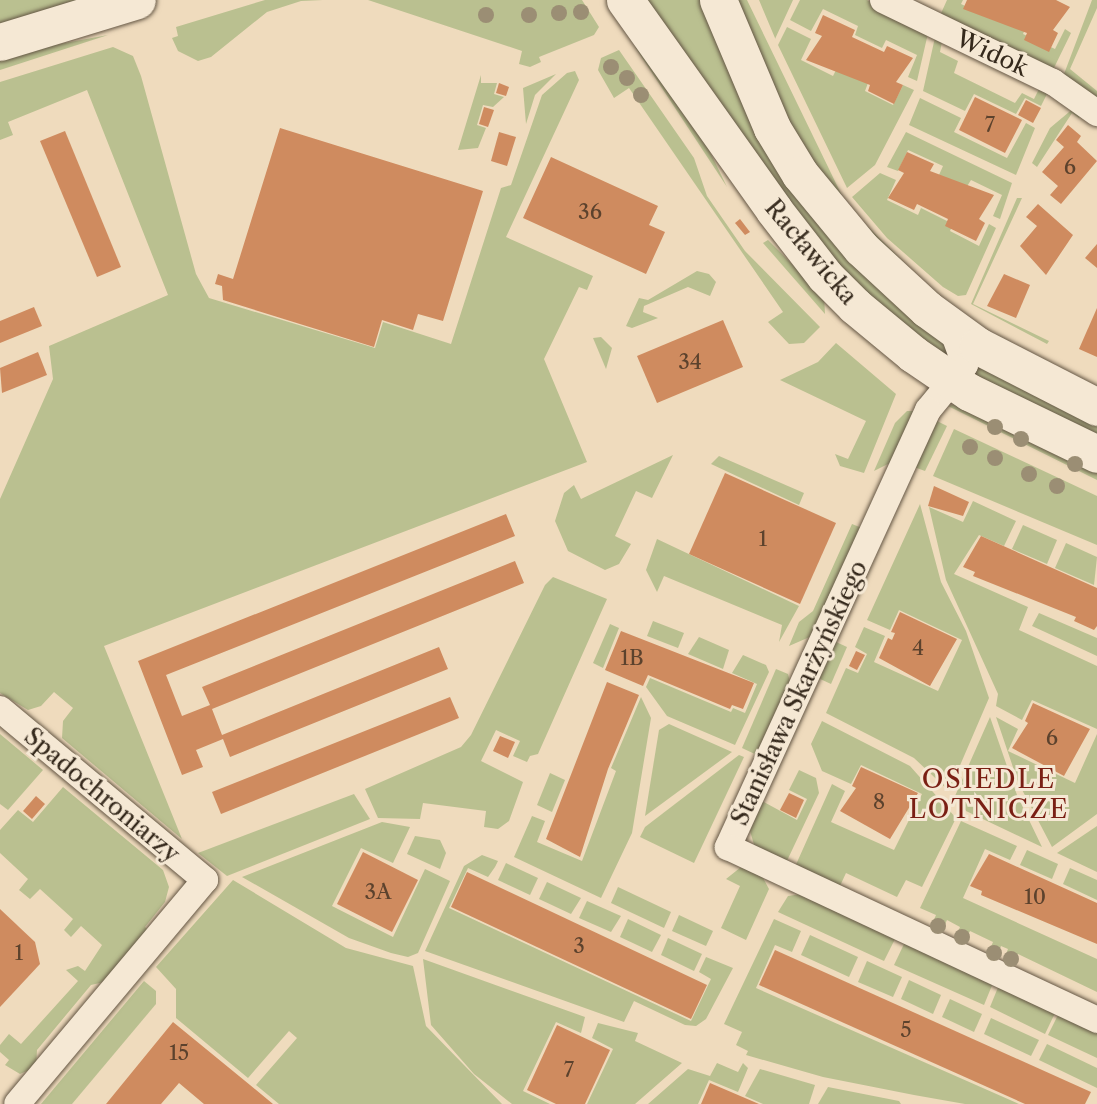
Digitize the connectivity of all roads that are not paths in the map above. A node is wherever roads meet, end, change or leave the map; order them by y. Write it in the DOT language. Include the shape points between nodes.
graph roads {
  1 [pos="137,0"];
  2 [pos="625,0"];
  3 [pos="718,0"];
  4 [pos="883,0"];
  5 [pos="0,42"];
  6 [pos="1097,113"];
  7 [pos="952,329"];
  8 [pos="950,380"];
  9 [pos="1097,407"];
  10 [pos="1097,454"];
  11 [pos="0,709"];
  12 [pos="1097,1020"];
  13 [pos="17,1104"];
  1 -- 5 [label="street"];
  2 -- 8 [label="street, Racławicka" via="825,276 880,329"];
  3 -- 7 [label="street, Racławicka" via="754,94 800,174 878,266"];
  4 -- 6 [label="street, Widok" via="1054,82"];
  7 -- 8 [label="street, Stanisława Skarżyńskiego" via="965,358 960,372"];
  7 -- 9 [label="street, Racławicka" via="998,358"];
  8 -- 10 [label="street, Racławicka"];
  8 -- 12 [label="street, Stanisława Skarżyńskiego" via="928,410 729,847"];
  11 -- 13 [label="street, Spadochroniarzy" via="205,880"];
}
